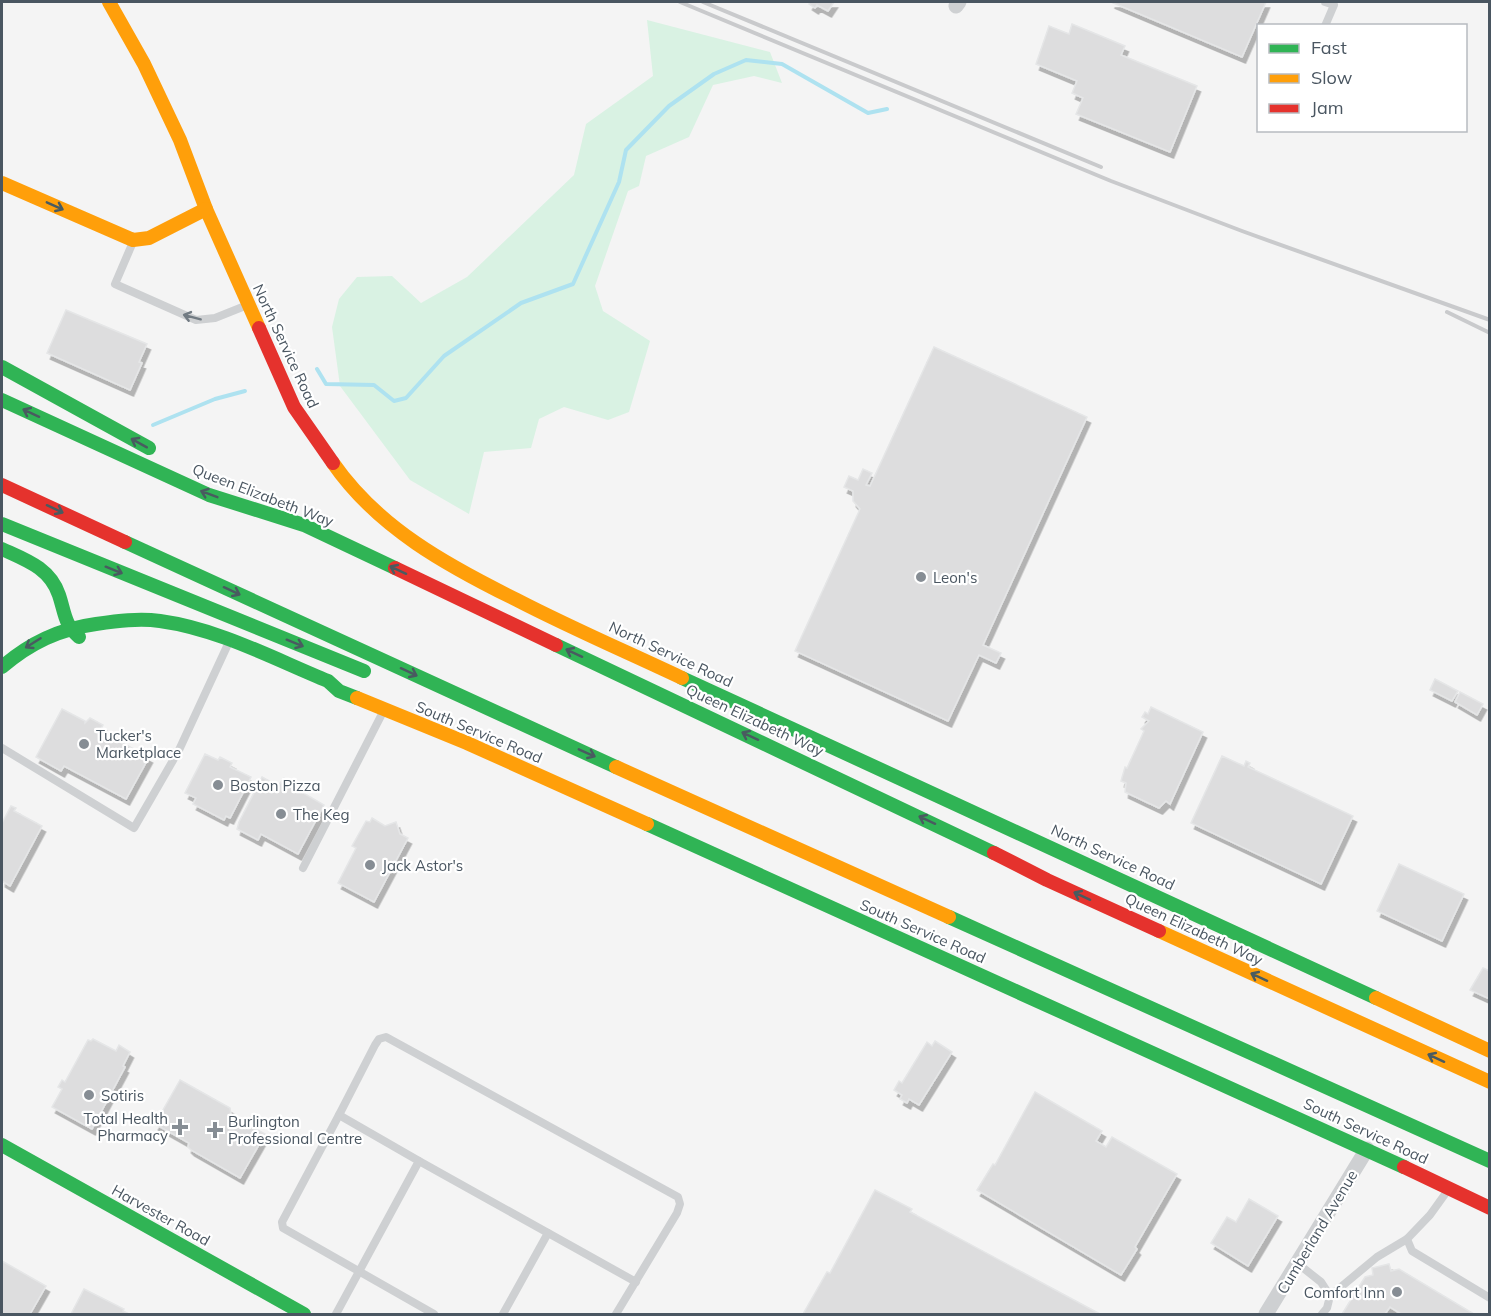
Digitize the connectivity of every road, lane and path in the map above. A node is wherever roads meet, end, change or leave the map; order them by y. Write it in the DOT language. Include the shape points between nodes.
graph roads {
  1 [pos="110,2"];
  2 [pos="1325,2"];
  3 [pos="1326,24"];
  4 [pos="2,183"];
  5 [pos="206,209"];
  6 [pos="133,240"];
  7 [pos="247,305"];
  8 [pos="2,367"];
  9 [pos="2,400"];
  10 [pos="162,455"];
  11 [pos="220,484"];
  12 [pos="2,485"];
  13 [pos="2,524"];
  14 [pos="304,525"];
  15 [pos="2,549"];
  16 [pos="69,628"];
  17 [pos="81,638"];
  18 [pos="227,647"];
  19 [pos="2,667"];
  20 [pos="382,679"];
  21 [pos="2,682"];
  22 [pos="385,709"];
  23 [pos="458,710"];
  24 [pos="515,721"];
  25 [pos="2,748"];
  26 [pos="303,868"];
  27 [pos="1490,1051"];
  28 [pos="1490,1082"];
  29 [pos="339,1116"];
  30 [pos="2,1145"];
  31 [pos="1367,1149"];
  32 [pos="419,1161"];
  33 [pos="1490,1161"];
  34 [pos="1449,1189"];
  35 [pos="1490,1209"];
  36 [pos="548,1233"];
  37 [pos="1407,1239"];
  38 [pos="1297,1263"];
  39 [pos="358,1272"];
  40 [pos="636,1282"];
  41 [pos="1330,1296"];
  42 [pos="1490,1298"];
  43 [pos="304,1314"];
  44 [pos="336,1314"];
  45 [pos="434,1314"];
  46 [pos="503,1314"];
  47 [pos="616,1314"];
  48 [pos="1266,1314"];
  49 [pos="1322,1314"];
  1 -- 5 [label="main road, North Service Road" via="180,140"];
  2 -- 3 [label="lane" via="1334,5"];
  4 -- 6 [label="main road, one-way"];
  5 -- 6 [label="main road" via="149,238"];
  5 -- 7 [label="main road, North Service Road"];
  7 -- 6 [label="lane, one-way" via="215,318 196,320 115,285"];
  7 -- 27 [label="main road, North Service Road" via="294,407 348,485 405,537 464,574"];
  10 -- 8 [label="main road, one-way"];
  14 -- 9 [label="main road, Queen Elizabeth Way, one-way" via="209,495"];
  11 -- 14 [label="main road"];
  12 -- 24 [label="main road, one-way"];
  13 -- 20 [label="main road, one-way"];
  28 -- 14 [label="main road, Queen Elizabeth Way, one-way" via="1047,880"];
  15 -- 16 [label="main road" via="46,573 58,592"];
  16 -- 17 [label="main road"];
  16 -- 18 [label="main road, South Service Road" via="148,620 192,628"];
  16 -- 19 [label="main road, South Service Road, one-way" via="38,639"];
  17 -- 18 [label="main road, South Service Road" via="117,631 155,632"];
  17 -- 21 [label="main road, South Service Road" via="38,655"];
  18 -- 22 [label="main road, South Service Road" via="328,681 339,691"];
  18 -- 25 [label="lane" via="179,750 134,828"];
  22 -- 26 [label="lane"];
  22 -- 31 [label="main road, South Service Road"];
  23 -- 24 [label="main road"];
  24 -- 33 [label="main road, one-way"];
  29 -- 32 [label="lane"];
  29 -- 39 [label="lane" via="282,1222 283,1228"];
  29 -- 40 [label="lane" via="375,1045 386,1037 678,1197 677,1213"];
  30 -- 43 [label="main road, Harvester Road"];
  31 -- 34 [label="main road, South Service Road"];
  31 -- 38 [label="street, Cumberland Avenue"];
  32 -- 36 [label="lane"];
  32 -- 39 [label="lane"];
  34 -- 35 [label="main road, South Service Road"];
  34 -- 37 [label="lane"];
  36 -- 40 [label="lane"];
  36 -- 46 [label="lane"];
  37 -- 41 [label="lane" via="1377,1257"];
  37 -- 42 [label="lane" via="1412,1251"];
  38 -- 41 [label="lane" via="1322,1282"];
  38 -- 48 [label="street, Cumberland Avenue"];
  39 -- 44 [label="lane"];
  39 -- 45 [label="lane"];
  40 -- 47 [label="lane"];
  41 -- 49 [label="lane"];
}
